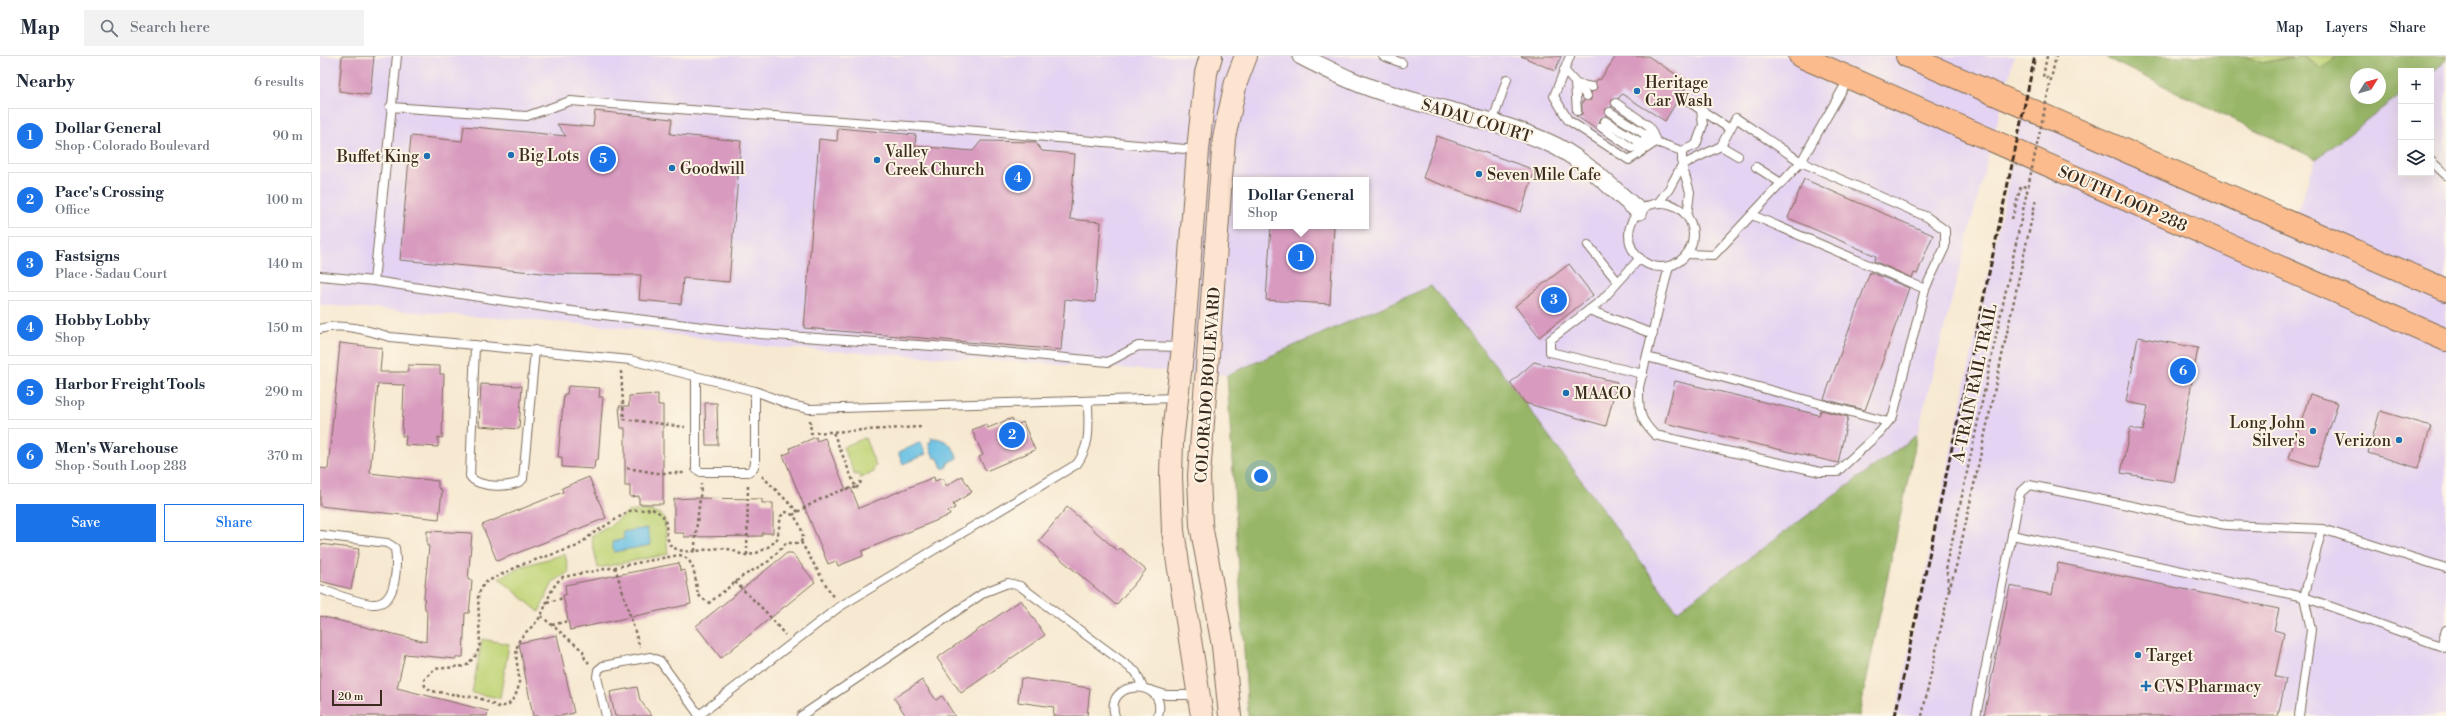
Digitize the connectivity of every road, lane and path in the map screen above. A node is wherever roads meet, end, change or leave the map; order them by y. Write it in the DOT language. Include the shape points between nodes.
graph roads {
  1 [pos="397,56"];
  2 [pos="1212,56"];
  3 [pos="1246,56"];
  4 [pos="1301,56"];
  5 [pos="1383,56"];
  6 [pos="1570,56"];
  7 [pos="1800,56"];
  8 [pos="1907,56"];
  9 [pos="2047,56"];
  10 [pos="2056,56"];
  11 [pos="1402,62"];
  12 [pos="1564,70"];
  13 [pos="1850,78"];
  14 [pos="2051,78"];
  15 [pos="1507,79"];
  16 [pos="1575,84"];
  17 [pos="1592,87"];
  18 [pos="1587,96"];
  19 [pos="1680,96"];
  20 [pos="1616,103"];
  21 [pos="390,106"];
  22 [pos="1578,108"];
  23 [pos="1702,110"];
  24 [pos="1610,112"];
  25 [pos="1492,123"];
  26 [pos="1603,124"];
  27 [pos="1730,130"];
  28 [pos="1656,142"];
  29 [pos="1721,146"];
  30 [pos="1198,150"];
  31 [pos="1682,151"];
  32 [pos="1738,156"];
  33 [pos="1801,162"];
  34 [pos="2434,164"];
  35 [pos="1682,165"];
  36 [pos="1756,167"];
  37 [pos="2446,175"];
  38 [pos="1780,183"];
  39 [pos="2028,187"];
  40 [pos="2036,199"];
  41 [pos="1658,202"];
  42 [pos="1639,211"];
  43 [pos="1752,215"];
  44 [pos="1687,217"];
  45 [pos="2012,219"];
  46 [pos="1588,245"];
  47 [pos="1687,254"];
  48 [pos="1640,258"];
  49 [pos="1669,266"];
  50 [pos="320,276"];
  51 [pos="374,281"];
  52 [pos="1618,282"];
  53 [pos="1925,289"];
  54 [pos="2446,290"];
  55 [pos="1589,310"];
  56 [pos="320,329"];
  57 [pos="1652,334"];
  58 [pos="2446,340"];
  59 [pos="475,345"];
  60 [pos="1183,347"];
  61 [pos="535,350"];
  62 [pos="1647,357"];
  63 [pos="622,359"];
  64 [pos="1643,374"];
  65 [pos="696,377"];
  66 [pos="755,391"];
  67 [pos="1178,398"];
  68 [pos="1088,401"];
  69 [pos="1204,401"];
  70 [pos="810,418"];
  71 [pos="1888,422"];
  72 [pos="921,427"];
  73 [pos="676,428"];
  74 [pos="832,432"];
  75 [pos="627,468"];
  76 [pos="699,471"];
  77 [pos="764,477"];
  78 [pos="861,478"];
  79 [pos="856,488"];
  80 [pos="749,492"];
  81 [pos="798,512"];
  82 [pos="793,515"];
  83 [pos="2322,529"];
  84 [pos="320,535"];
  85 [pos="2012,536"];
  86 [pos="801,542"];
  87 [pos="695,551"];
  88 [pos="747,555"];
  89 [pos="615,567"];
  90 [pos="2446,568"];
  91 [pos="735,582"];
  92 [pos="320,589"];
  93 [pos="1949,590"];
  94 [pos="2304,597"];
  95 [pos="564,598"];
  96 [pos="834,598"];
  97 [pos="547,602"];
  98 [pos="541,616"];
  99 [pos="568,621"];
  100 [pos="552,625"];
  101 [pos="780,628"];
  102 [pos="2446,630"];
  103 [pos="638,637"];
  104 [pos="2443,647"];
  105 [pos="585,659"];
  106 [pos="1145,688"];
  107 [pos="1200,695"];
  108 [pos="1229,695"];
  109 [pos="606,716"];
  110 [pos="698,716"];
  111 [pos="801,716"];
  112 [pos="1116,716"];
  113 [pos="1158,716"];
  114 [pos="1202,716"];
  115 [pos="1230,716"];
  116 [pos="1922,716"];
  117 [pos="1976,716"];
  118 [pos="2299,716"];
  1 -- 21 [label="lane"];
  2 -- 30 [label="street, COLORADO BOULEVARD" via="1206,73"];
  3 -- 69 [label="street, COLORADO BOULEVARD" via="1235,88 1224,138"];
  4 -- 25 [label="street, SADAU COURT" via="1342,77 1393,95"];
  5 -- 11 [label="lane"];
  6 -- 12 [label="lane"];
  7 -- 13 [label="highway, SOUTH LOOP 288"];
  8 -- 54 [label="highway"];
  9 -- 14 [label="path" via="2044,77"];
  10 -- 14 [label="path, A-TRAIN RAIL TRAIL, bridge"];
  12 -- 16 [label="lane"];
  12 -- 28 [label="lane" via="1554,96 1568,120 1629,160"];
  13 -- 33 [label="lane"];
  13 -- 58 [label="highway, SOUTH LOOP 288"];
  14 -- 39 [label="path, A-TRAIN RAIL TRAIL, bridge"];
  15 -- 25 [label="lane"];
  16 -- 17 [label="lane"];
  16 -- 18 [label="lane"];
  16 -- 22 [label="lane"];
  19 -- 23 [label="lane"];
  20 -- 28 [label="lane" via="1649,126"];
  21 -- 30 [label="lane" via="527,116 570,101"];
  21 -- 51 [label="lane"];
  23 -- 27 [label="lane"];
  23 -- 31 [label="lane" via="1704,125 1696,146"];
  24 -- 28 [label="lane"];
  25 -- 42 [label="street, SADAU COURT" via="1548,142 1579,162"];
  26 -- 28 [label="lane" via="1640,142"];
  27 -- 29 [label="lane"];
  27 -- 33 [label="lane" via="1736,118"];
  28 -- 31 [label="lane"];
  29 -- 32 [label="lane"];
  29 -- 35 [label="lane"];
  30 -- 60 [label="street, COLORADO BOULEVARD"];
  31 -- 35 [label="lane"];
  33 -- 38 [label="lane"];
  33 -- 53 [label="lane" via="1927,216 1945,230 1945,246"];
  34 -- 37 [label="lane"];
  35 -- 41 [label="lane" via="1669,189"];
  35 -- 44 [label="lane" via="1690,192"];
  36 -- 38 [label="lane"];
  38 -- 43 [label="lane"];
  39 -- 45 [label="path" via="2021,186"];
  39 -- 93 [label="path, A-TRAIN RAIL TRAIL, bridge" via="1946,564"];
  40 -- 93 [label="path"];
  41 -- 42 [label="lane"];
  41 -- 44 [label="lane" via="1678,208"];
  42 -- 48 [label="lane" via="1630,230 1633,250"];
  43 -- 47 [label="lane" via="1714,255"];
  43 -- 53 [label="lane"];
  44 -- 47 [label="lane" via="1692,224 1693,234 1692,245"];
  46 -- 52 [label="lane"];
  47 -- 49 [label="lane" via="1679,262"];
  48 -- 49 [label="lane" via="1654,265"];
  48 -- 52 [label="lane"];
  49 -- 57 [label="lane"];
  50 -- 51 [label="lane"];
  51 -- 60 [label="lane" via="571,311 760,334 961,348 1108,362 1138,346"];
  52 -- 55 [label="lane"];
  53 -- 71 [label="lane" via="1893,416"];
  55 -- 57 [label="lane"];
  55 -- 64 [label="lane" via="1550,340 1550,352"];
  56 -- 59 [label="lane" via="334,327 372,332 390,338"];
  57 -- 62 [label="lane"];
  59 -- 61 [label="lane"];
  59 -- 61 [label="lane" via="470,476 479,484 515,485 523,479"];
  60 -- 67 [label="street, COLORADO BOULEVARD"];
  61 -- 63 [label="lane"];
  62 -- 64 [label="lane"];
  62 -- 71 [label="lane"];
  63 -- 65 [label="lane"];
  63 -- 73 [label="path" via="620,379 624,419"];
  64 -- 71 [label="lane" via="1639,387 1639,407 1642,422 1655,435 1820,472 1837,472"];
  65 -- 66 [label="lane"];
  65 -- 76 [label="lane"];
  66 -- 68 [label="lane" via="809,409"];
  66 -- 76 [label="lane" via="754,469 748,472"];
  67 -- 68 [label="lane"];
  67 -- 69 [label="street"];
  67 -- 107 [label="street, COLORADO BOULEVARD" via="1172,442 1171,510 1188,635"];
  68 -- 110 [label="lane" via="1089,441 1085,453 1077,464 839,607"];
  69 -- 108 [label="street, COLORADO BOULEVARD" via="1199,476 1201,525 1223,646"];
  70 -- 74 [label="path" via="811,433"];
  72 -- 74 [label="path"];
  74 -- 79 [label="path"];
  75 -- 76 [label="path" via="673,474"];
  76 -- 87 [label="path" via="700,502 695,531"];
  77 -- 81 [label="path"];
  78 -- 79 [label="path" via="860,485"];
  79 -- 81 [label="path" via="851,487 833,494"];
  80 -- 88 [label="path"];
  81 -- 82 [label="path"];
  82 -- 86 [label="path" via="802,530"];
  82 -- 88 [label="path" via="783,513 779,534 772,544"];
  83 -- 85 [label="lane" via="2226,525 2029,485 2020,493"];
  83 -- 90 [label="lane"];
  83 -- 94 [label="lane"];
  84 -- 92 [label="lane" via="388,543 395,548 397,559 392,592 385,600 375,604"];
  85 -- 94 [label="lane"];
  85 -- 117 [label="lane"];
  86 -- 91 [label="path" via="786,543 769,560"];
  86 -- 96 [label="path"];
  87 -- 88 [label="path" via="728,549"];
  87 -- 98 [label="path" via="681,551 670,545 666,520 658,512 648,509 629,511 578,546 523,564 484,583 478,595 481,631 477,654 466,666 434,669 424,683 429,690 460,697 479,698 499,707 508,705 520,686 518,644 521,637"];
  89 -- 91 [label="path" via="666,556 684,556 694,572 698,595 709,603 726,592"];
  89 -- 97 [label="path" via="563,578 556,584"];
  89 -- 103 [label="path" via="635,636"];
  91 -- 101 [label="path"];
  93 -- 116 [label="path, A-TRAIN RAIL TRAIL"];
  94 -- 104 [label="lane"];
  94 -- 118 [label="lane" via="2311,630"];
  95 -- 97 [label="path"];
  97 -- 98 [label="path"];
  98 -- 100 [label="path"];
  99 -- 100 [label="path"];
  100 -- 105 [label="path" via="583,651"];
  102 -- 104 [label="lane"];
  106 -- 107 [label="lane" via="1166,695"];
  106 -- 111 [label="lane" via="1136,672 1020,586 1008,582 985,592"];
  106 -- 112 [label="lane" via="1136,687 1122,692 1114,705"];
  106 -- 113 [label="lane" via="1157,699"];
  107 -- 108 [label="street"];
  107 -- 114 [label="street, COLORADO BOULEVARD"];
  108 -- 115 [label="street, COLORADO BOULEVARD"];
  109 -- 110 [label="lane" via="597,677 598,670 603,666 650,657 660,661"];
}
